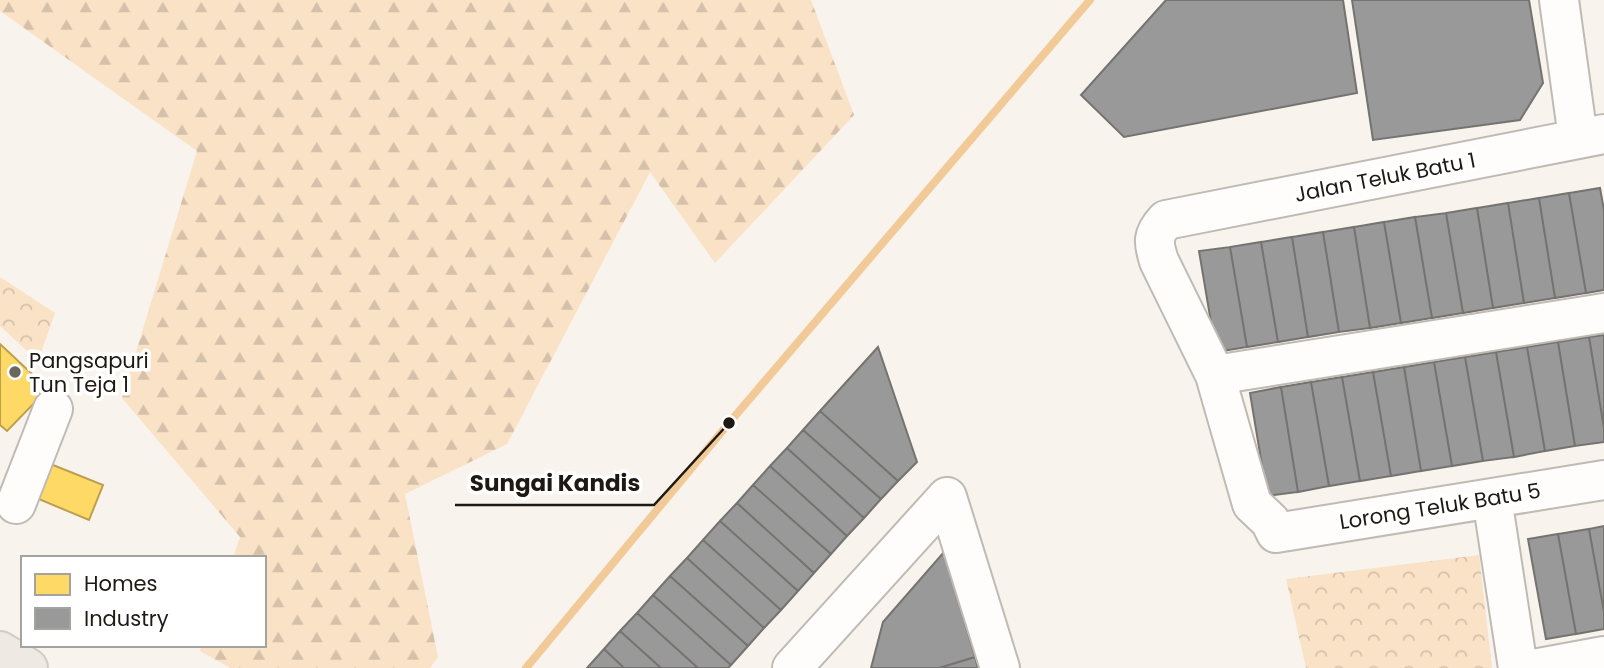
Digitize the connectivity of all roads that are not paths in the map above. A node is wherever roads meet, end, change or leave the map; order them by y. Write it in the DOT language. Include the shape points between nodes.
graph roads {
  1 [pos="1559,0"];
  2 [pos="1591,136"];
  3 [pos="1604,313"];
  4 [pos="1214,375"];
  5 [pos="53,408"];
  6 [pos="1604,480"];
  7 [pos="1492,498"];
  8 [pos="16,504"];
  9 [pos="0,651"];
  10 [pos="1604,656"];
  11 [pos="808,663"];
  12 [pos="28,668"];
  13 [pos="1000,668"];
  14 [pos="1518,668"];
  15 [pos="1538,668"];
  1 -- 2 [label="street"];
  2 -- 4 [label="street, Jalan Teluk Batu 1" via="1166,220 1156,231 1154,246"];
  3 -- 4 [label="street"];
  4 -- 7 [label="street, Lorong Teluk Batu 5" via="1252,504 1276,533"];
  5 -- 8 [label="street"];
  6 -- 7 [label="street, Lorong Teluk Batu 5"];
  7 -- 14 [label="street"];
  9 -- 12 [label="main road"];
  10 -- 15 [label="street"];
  11 -- 13 [label="street" via="947,497"];
}
